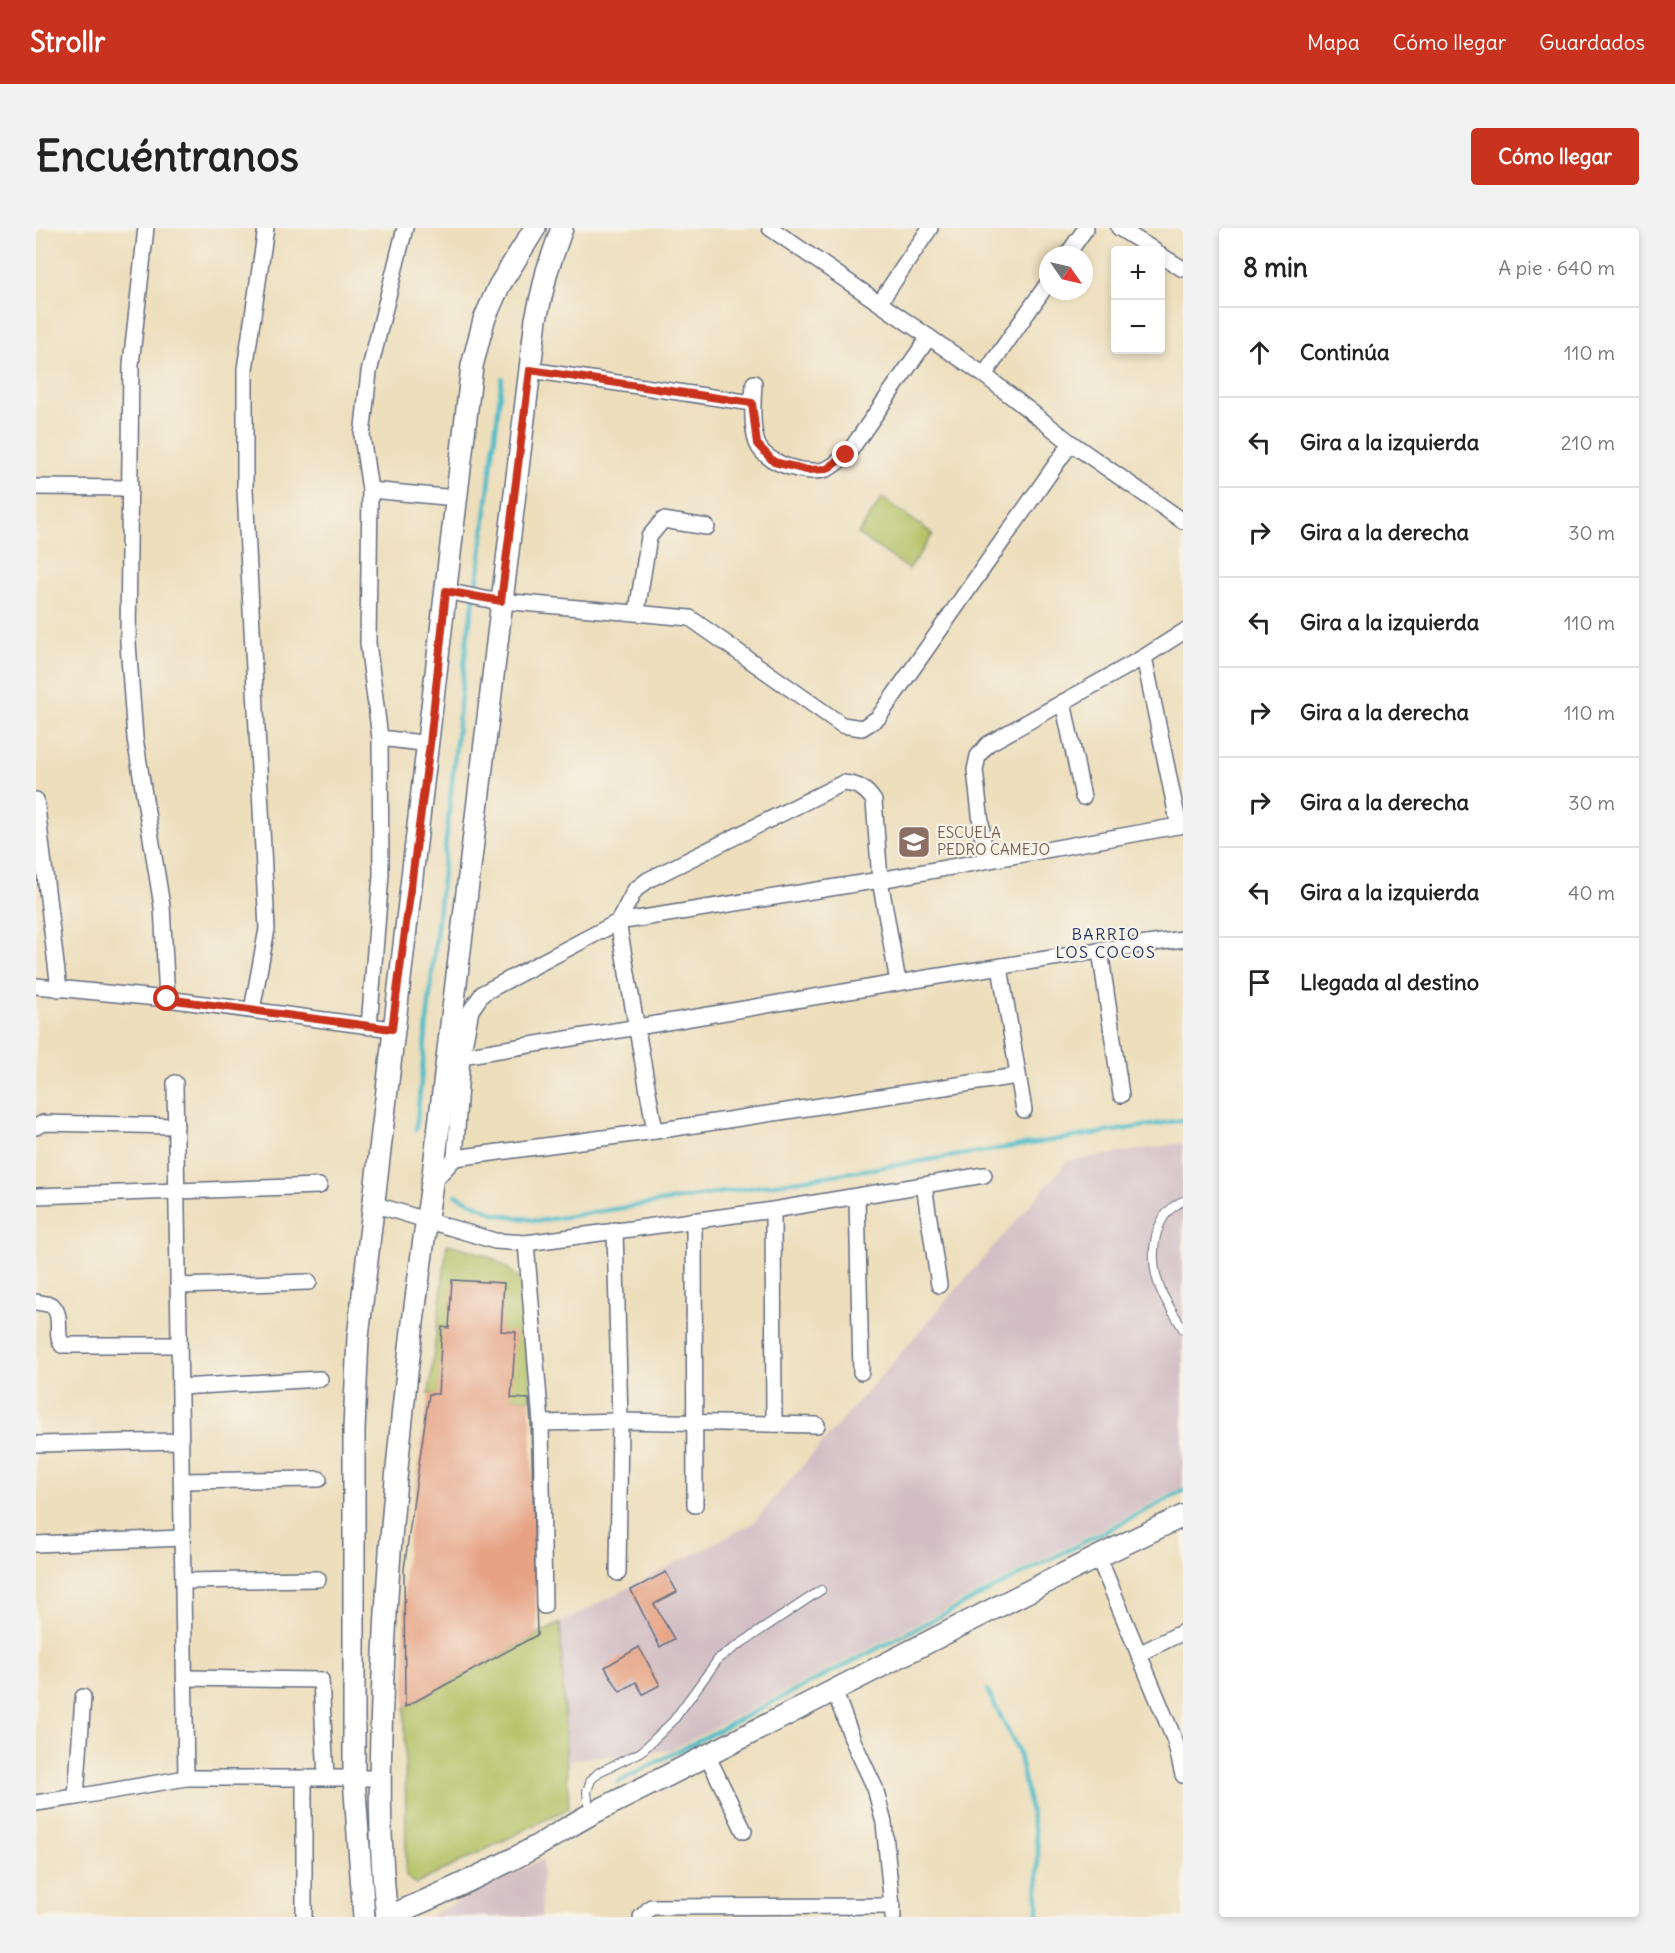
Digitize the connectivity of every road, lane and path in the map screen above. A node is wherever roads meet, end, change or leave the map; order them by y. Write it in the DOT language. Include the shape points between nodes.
graph roads {
  1 [pos="146,228"];
  2 [pos="266,228"];
  3 [pos="405,228"];
  4 [pos="535,228"];
  5 [pos="562,228"];
  6 [pos="770,228"];
  7 [pos="930,228"];
  8 [pos="1086,228"];
  9 [pos="1119,228"];
  10 [pos="1073,246"];
  11 [pos="1148,246"];
  12 [pos="1165,258"];
  13 [pos="1183,269"];
  14 [pos="1039,296"];
  15 [pos="880,302"];
  16 [pos="929,337"];
  17 [pos="530,370"];
  18 [pos="984,375"];
  19 [pos="754,383"];
  20 [pos="752,403"];
  21 [pos="1071,443"];
  22 [pos="36,487"];
  23 [pos="130,488"];
  24 [pos="370,490"];
  25 [pos="456,498"];
  26 [pos="1183,521"];
  27 [pos="707,527"];
  28 [pos="452,592"];
  29 [pos="496,600"];
  30 [pos="638,611"];
  31 [pos="1183,632"];
  32 [pos="1144,657"];
  33 [pos="1063,702"];
  34 [pos="380,738"];
  35 [pos="430,744"];
  36 [pos="1083,797"];
  37 [pos="36,800"];
  38 [pos="1181,826"];
  39 [pos="985,859"];
  40 [pos="880,880"];
  41 [pos="618,922"];
  42 [pos="1183,939"];
  43 [pos="1100,950"];
  44 [pos="1000,967"];
  45 [pos="898,982"];
  46 [pos="36,986"];
  47 [pos="60,989"];
  48 [pos="167,999"];
  49 [pos="252,1010"];
  50 [pos="369,1027"];
  51 [pos="392,1029"];
  52 [pos="636,1029"];
  53 [pos="462,1056"];
  54 [pos="1017,1076"];
  55 [pos="175,1083"];
  56 [pos="1121,1095"];
  57 [pos="1024,1110"];
  58 [pos="176,1126"];
  59 [pos="36,1127"];
  60 [pos="655,1131"];
  61 [pos="455,1158"];
  62 [pos="984,1175"];
  63 [pos="432,1183"];
  64 [pos="924,1185"];
  65 [pos="319,1186"];
  66 [pos="177,1189"];
  67 [pos="36,1196"];
  68 [pos="857,1197"];
  69 [pos="1183,1201"];
  70 [pos="373,1204"];
  71 [pos="773,1209"];
  72 [pos="427,1219"];
  73 [pos="694,1220"];
  74 [pos="615,1230"];
  75 [pos="526,1243"];
  76 [pos="309,1282"];
  77 [pos="939,1285"];
  78 [pos="178,1286"];
  79 [pos="36,1302"];
  80 [pos="1183,1329"];
  81 [pos="179,1345"];
  82 [pos="861,1372"];
  83 [pos="320,1379"];
  84 [pos="180,1386"];
  85 [pos="620,1421"];
  86 [pos="697,1422"];
  87 [pos="541,1424"];
  88 [pos="774,1424"];
  89 [pos="817,1425"];
  90 [pos="181,1441"];
  91 [pos="36,1444"];
  92 [pos="319,1479"];
  93 [pos="182,1481"];
  94 [pos="695,1505"];
  95 [pos="1183,1516"];
  96 [pos="182,1538"];
  97 [pos="36,1544"];
  98 [pos="1098,1556"];
  99 [pos="618,1573"];
  100 [pos="318,1579"];
  101 [pos="183,1581"];
  102 [pos="821,1590"];
  103 [pos="544,1606"];
  104 [pos="1183,1632"];
  105 [pos="1139,1654"];
  106 [pos="185,1678"];
  107 [pos="834,1690"];
  108 [pos="82,1697"];
  109 [pos="708,1757"];
  110 [pos="1183,1775"];
  111 [pos="186,1778"];
  112 [pos="304,1778"];
  113 [pos="326,1778"];
  114 [pos="354,1778"];
  115 [pos="380,1778"];
  116 [pos="76,1797"];
  117 [pos="36,1803"];
  118 [pos="590,1815"];
  119 [pos="744,1831"];
  120 [pos="372,1874"];
  121 [pos="893,1912"];
  122 [pos="304,1917"];
  123 [pos="364,1917"];
  124 [pos="387,1917"];
  125 [pos="641,1917"];
  1 -- 23 [label="street" via="131,364"];
  2 -- 49 [label="street" via="245,369 247,546 267,928"];
  3 -- 24 [label="street" via="369,372 362,436"];
  4 -- 25 [label="main road" via="499,286 484,320 472,366"];
  5 -- 17 [label="main road" via="538,309"];
  6 -- 15 [label="street"];
  7 -- 15 [label="street"];
  8 -- 10 [label="street"];
  9 -- 11 [label="street"];
  12 -- 13 [label="street"];
  14 -- 18 [label="street"];
  15 -- 16 [label="street"];
  16 -- 18 [label="street"];
  16 -- 20 [label="street" via="846,455 827,469 807,470 774,462 757,444"];
  17 -- 20 [label="street"];
  17 -- 29 [label="main road"];
  18 -- 21 [label="street"];
  19 -- 20 [label="street"];
  21 -- 26 [label="street"];
  21 -- 30 [label="street" via="878,718 862,728 842,725 690,618"];
  22 -- 23 [label="street"];
  23 -- 48 [label="street" via="128,643 132,702 162,906"];
  24 -- 25 [label="street"];
  24 -- 34 [label="street" via="368,642"];
  25 -- 28 [label="main road"];
  27 -- 30 [label="street" via="663,520 654,527 649,537"];
  28 -- 29 [label="street"];
  28 -- 35 [label="main road"];
  29 -- 30 [label="street"];
  29 -- 63 [label="main road"];
  31 -- 32 [label="street"];
  32 -- 33 [label="street"];
  32 -- 38 [label="street"];
  33 -- 36 [label="street"];
  33 -- 39 [label="street" via="988,744 978,756 975,770"];
  34 -- 35 [label="street"];
  34 -- 50 [label="street" via="381,875"];
  35 -- 51 [label="main road"];
  37 -- 47 [label="street"];
  38 -- 39 [label="street"];
  39 -- 40 [label="street"];
  40 -- 41 [label="street"];
  40 -- 41 [label="street" via="874,801 863,788 843,783 648,880 635,890"];
  40 -- 45 [label="street"];
  41 -- 52 [label="street"];
  41 -- 53 [label="street" via="483,993 471,1010"];
  42 -- 43 [label="street"];
  43 -- 44 [label="street"];
  43 -- 56 [label="street"];
  44 -- 45 [label="street"];
  44 -- 54 [label="street"];
  45 -- 52 [label="street"];
  46 -- 47 [label="street"];
  47 -- 48 [label="street"];
  48 -- 49 [label="street"];
  49 -- 50 [label="street"];
  50 -- 51 [label="street"];
  51 -- 70 [label="main road"];
  52 -- 53 [label="street"];
  52 -- 60 [label="street"];
  53 -- 61 [label="street"];
  54 -- 57 [label="street"];
  54 -- 60 [label="street"];
  55 -- 58 [label="street"];
  58 -- 59 [label="street" via="43,1123"];
  58 -- 66 [label="street"];
  60 -- 61 [label="street"];
  61 -- 63 [label="street"];
  62 -- 64 [label="street"];
  63 -- 72 [label="main road"];
  64 -- 68 [label="street"];
  64 -- 77 [label="street"];
  65 -- 66 [label="street"];
  66 -- 67 [label="street"];
  66 -- 78 [label="street"];
  68 -- 71 [label="street"];
  68 -- 82 [label="street"];
  69 -- 80 [label="lane" via="1159,1226 1153,1257 1160,1288"];
  70 -- 72 [label="street"];
  70 -- 114 [label="main road" via="358,1337 354,1429"];
  71 -- 73 [label="street"];
  71 -- 88 [label="street"];
  72 -- 75 [label="street" via="495,1241"];
  72 -- 115 [label="main road" via="415,1293 390,1535"];
  73 -- 74 [label="street"];
  73 -- 86 [label="street"];
  74 -- 75 [label="street"];
  74 -- 85 [label="street"];
  75 -- 87 [label="street"];
  76 -- 78 [label="street"];
  78 -- 81 [label="street"];
  79 -- 81 [label="street" via="52,1305 58,1312 62,1345"];
  81 -- 84 [label="street"];
  83 -- 84 [label="street"];
  84 -- 90 [label="street"];
  85 -- 86 [label="street"];
  85 -- 87 [label="street"];
  85 -- 99 [label="street"];
  86 -- 88 [label="street"];
  86 -- 94 [label="street"];
  87 -- 103 [label="street"];
  88 -- 89 [label="street"];
  90 -- 91 [label="street"];
  90 -- 93 [label="street"];
  92 -- 93 [label="street"];
  93 -- 96 [label="street"];
  95 -- 98 [label="main road"];
  96 -- 97 [label="street"];
  96 -- 101 [label="street"];
  98 -- 105 [label="street"];
  98 -- 107 [label="main road"];
  100 -- 101 [label="street"];
  101 -- 106 [label="street"];
  102 -- 118 [label="lane" via="719,1658 673,1721 641,1752 599,1772 587,1791"];
  104 -- 105 [label="street"];
  105 -- 110 [label="street" via="1175,1741"];
  106 -- 111 [label="street"];
  106 -- 113 [label="street" via="321,1680"];
  107 -- 109 [label="main road"];
  107 -- 121 [label="street" via="876,1788 884,1823"];
  108 -- 116 [label="street"];
  109 -- 118 [label="main road"];
  109 -- 119 [label="street"];
  111 -- 112 [label="street"];
  111 -- 116 [label="street"];
  112 -- 113 [label="street"];
  112 -- 122 [label="street"];
  113 -- 114 [label="street"];
  114 -- 115 [label="street"];
  114 -- 120 [label="main road"];
  115 -- 120 [label="main road"];
  116 -- 117 [label="street"];
  118 -- 124 [label="main road" via="527,1852"];
  120 -- 123 [label="main road"];
  120 -- 124 [label="main road"];
  121 -- 125 [label="street" via="651,1907"];
}
